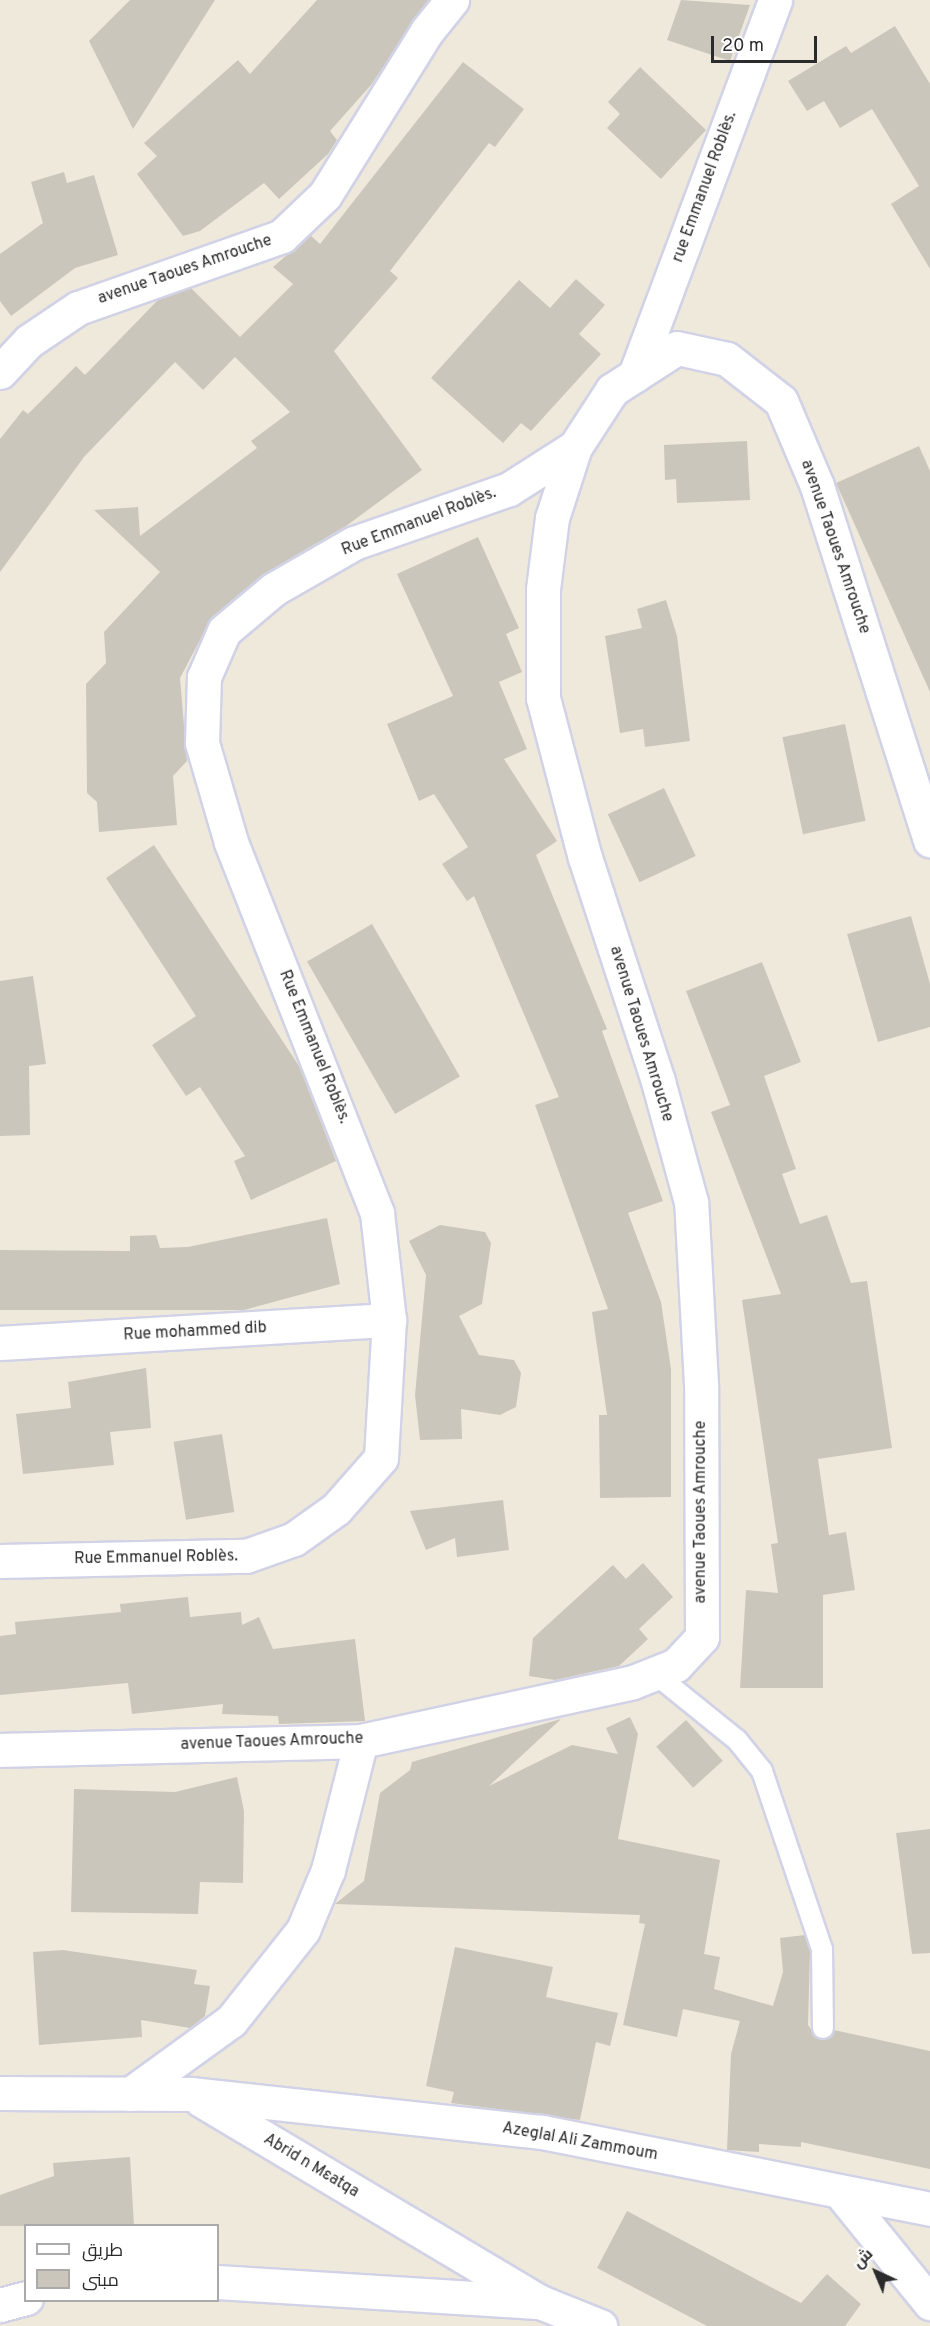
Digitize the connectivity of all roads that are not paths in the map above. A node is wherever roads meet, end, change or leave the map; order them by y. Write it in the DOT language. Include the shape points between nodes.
graph roads {
  1 [pos="452,0"];
  2 [pos="775,0"];
  3 [pos="0,372"];
  4 [pos="635,375"];
  5 [pos="575,447"];
  6 [pos="930,840"];
  7 [pos="389,1320"];
  8 [pos="0,1343"];
  9 [pos="0,1561"];
  10 [pos="654,1673"];
  11 [pos="361,1741"];
  12 [pos="0,1750"];
  13 [pos="823,2028"];
  14 [pos="0,2093"];
  15 [pos="130,2094"];
  16 [pos="191,2094"];
  17 [pos="840,2192"];
  18 [pos="930,2210"];
  19 [pos="219,2282"];
  20 [pos="24,2299"];
  21 [pos="540,2302"];
  22 [pos="930,2303"];
  23 [pos="0,2305"];
  24 [pos="600,2326"];
  1 -- 3 [label="street, avenue Taoues Amrouche" via="427,31 325,195 282,236 78,308 29,341"];
  2 -- 4 [label="street, rue Emmanuel Roblès."];
  4 -- 5 [label="street, avenue Taoues Amrouche" via="612,390"];
  4 -- 6 [label="street, avenue Taoues Amrouche" via="677,348 727,359 781,401 818,486"];
  5 -- 7 [label="street, Rue Emmanuel Roblès." via="509,489 354,543 274,589 224,631 204,677 202,743 224,820 377,1213"];
  5 -- 10 [label="street, avenue Taoues Amrouche" via="552,518 543,589 543,698 585,858 658,1081 691,1202 701,1384 702,1636 676,1665"];
  7 -- 8 [label="street, Rue mohammed dib"];
  7 -- 9 [label="street, Rue Emmanuel Roblès." via="381,1458 336,1509 294,1539 246,1556"];
  10 -- 11 [label="street, avenue Taoues Amrouche"];
  10 -- 13 [label="lane" via="737,1740 762,1771 822,1949"];
  11 -- 12 [label="street, avenue Taoues Amrouche"];
  11 -- 15 [label="street" via="328,1870 303,1930 231,2021"];
  14 -- 15 [label="street"];
  15 -- 16 [label="street"];
  16 -- 17 [label="street, Azeglal Ali Zammoum" via="542,2132"];
  16 -- 21 [label="street, Abrid n Mɛatqa"];
  17 -- 18 [label="street, Azeglal Ali Zammoum"];
  17 -- 22 [label="street"];
  19 -- 21 [label="street"];
  20 -- 23 [label="street"];
  21 -- 24 [label="street, Abrid n Mɛatqa"];
}
